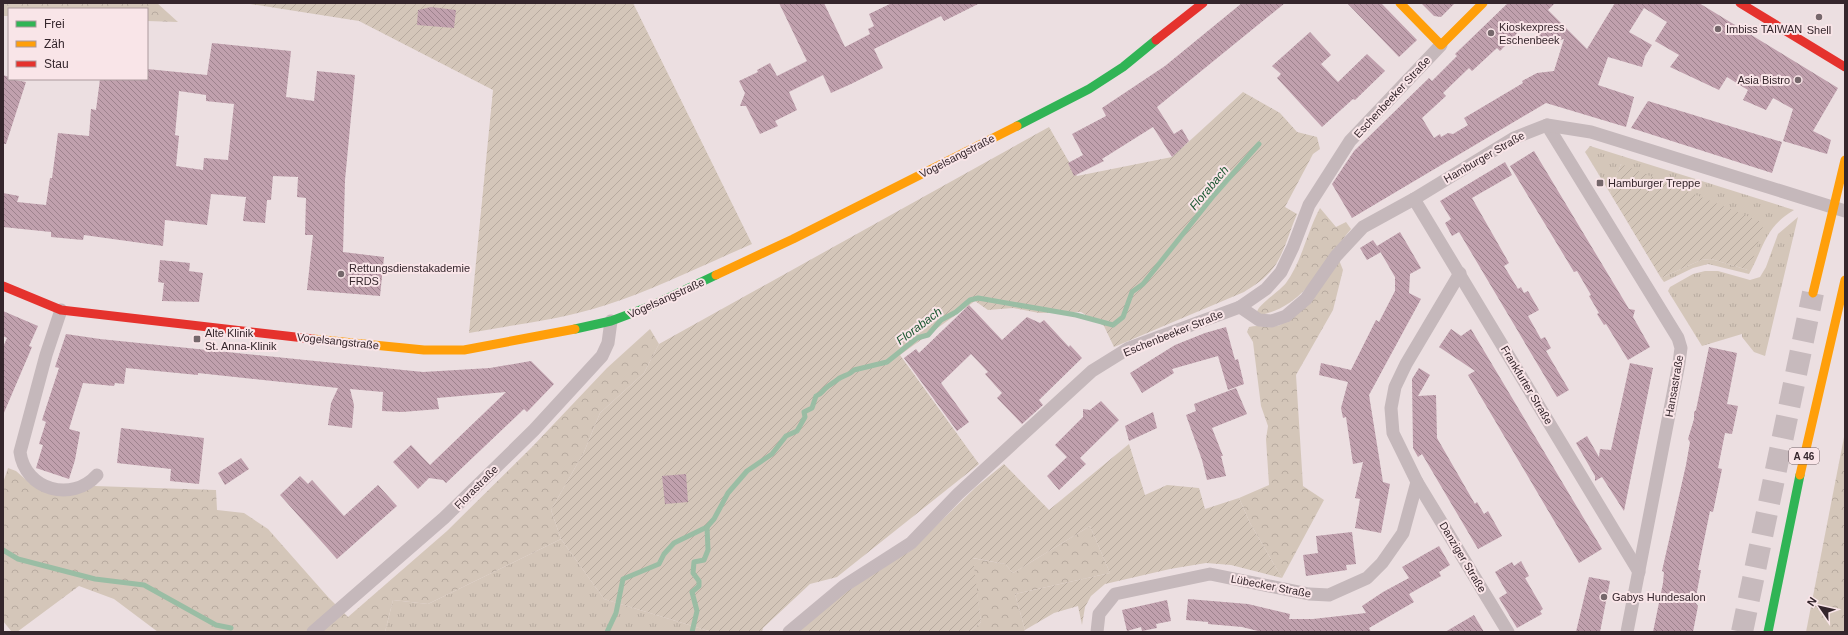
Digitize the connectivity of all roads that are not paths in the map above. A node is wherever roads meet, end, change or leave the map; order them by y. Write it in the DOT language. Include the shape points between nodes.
graph roads {
  1 [pos="1203,3"];
  2 [pos="1400,3"];
  3 [pos="1483,3"];
  4 [pos="1740,3"];
  5 [pos="1440,45"];
  6 [pos="1845,67"];
  7 [pos="1547,125"];
  8 [pos="1845,160"];
  9 [pos="1414,199"];
  10 [pos="1845,211"];
  11 [pos="1460,273"];
  12 [pos="1845,280"];
  13 [pos="3,286"];
  14 [pos="1813,293"];
  15 [pos="1240,307"];
  16 [pos="61,310"];
  17 [pos="611,322"];
  18 [pos="97,475"];
  19 [pos="1417,482"];
  20 [pos="1639,572"];
  21 [pos="313,632"];
  22 [pos="789,632"];
  23 [pos="1097,632"];
  24 [pos="1508,632"];
  25 [pos="1627,632"];
  26 [pos="1768,632"];
  1 -- 17 [label="main road, Vogelsangstraße" via="1123,67 1089,89 793,239 651,306"];
  2 -- 5 [label="main road"];
  3 -- 5 [label="main road, Eschenbeeker Straße"];
  4 -- 6 [label="main road"];
  5 -- 15 [label="street, Eschenbeeker Straße" via="1350,141 1309,204 1281,272 1266,290"];
  7 -- 9 [label="street, Hamburger Straße" via="1514,138"];
  7 -- 10 [label="street" via="1596,134"];
  7 -- 20 [label="street, Hansastraße" via="1674,332 1681,348"];
  8 -- 14 [label="main road"];
  9 -- 11 [label="street, Frankfurter Straße"];
  9 -- 15 [label="street, Hamburger Straße" via="1363,227 1336,256 1306,299 1286,316 1272,322 1259,320"];
  11 -- 19 [label="street" via="1395,387 1391,408 1393,433"];
  11 -- 20 [label="street, Frankfurter Straße"];
  12 -- 26 [label="main road, A 46" via="1792,508"];
  13 -- 16 [label="main road, Vogelsangstraße"];
  15 -- 22 [label="street, Eschenbeeker Straße" via="1129,348 1092,371 958,494 910,543 844,586"];
  16 -- 17 [label="main road, Vogelsangstraße" via="424,350 464,350"];
  16 -- 18 [label="street" via="20,452 22,463 26,472 34,478 59,490 81,488"];
  17 -- 21 [label="street, Florastraße" via="608,343 602,356 534,430 444,518"];
  19 -- 23 [label="street, Lübecker Straße" via="1403,533 1395,547 1367,578 1348,588 1329,595 1309,594 1210,574 1115,594 1099,614"];
  19 -- 24 [label="street, Danziger Straße"];
  20 -- 25 [label="street, Hansastraße"];
}
